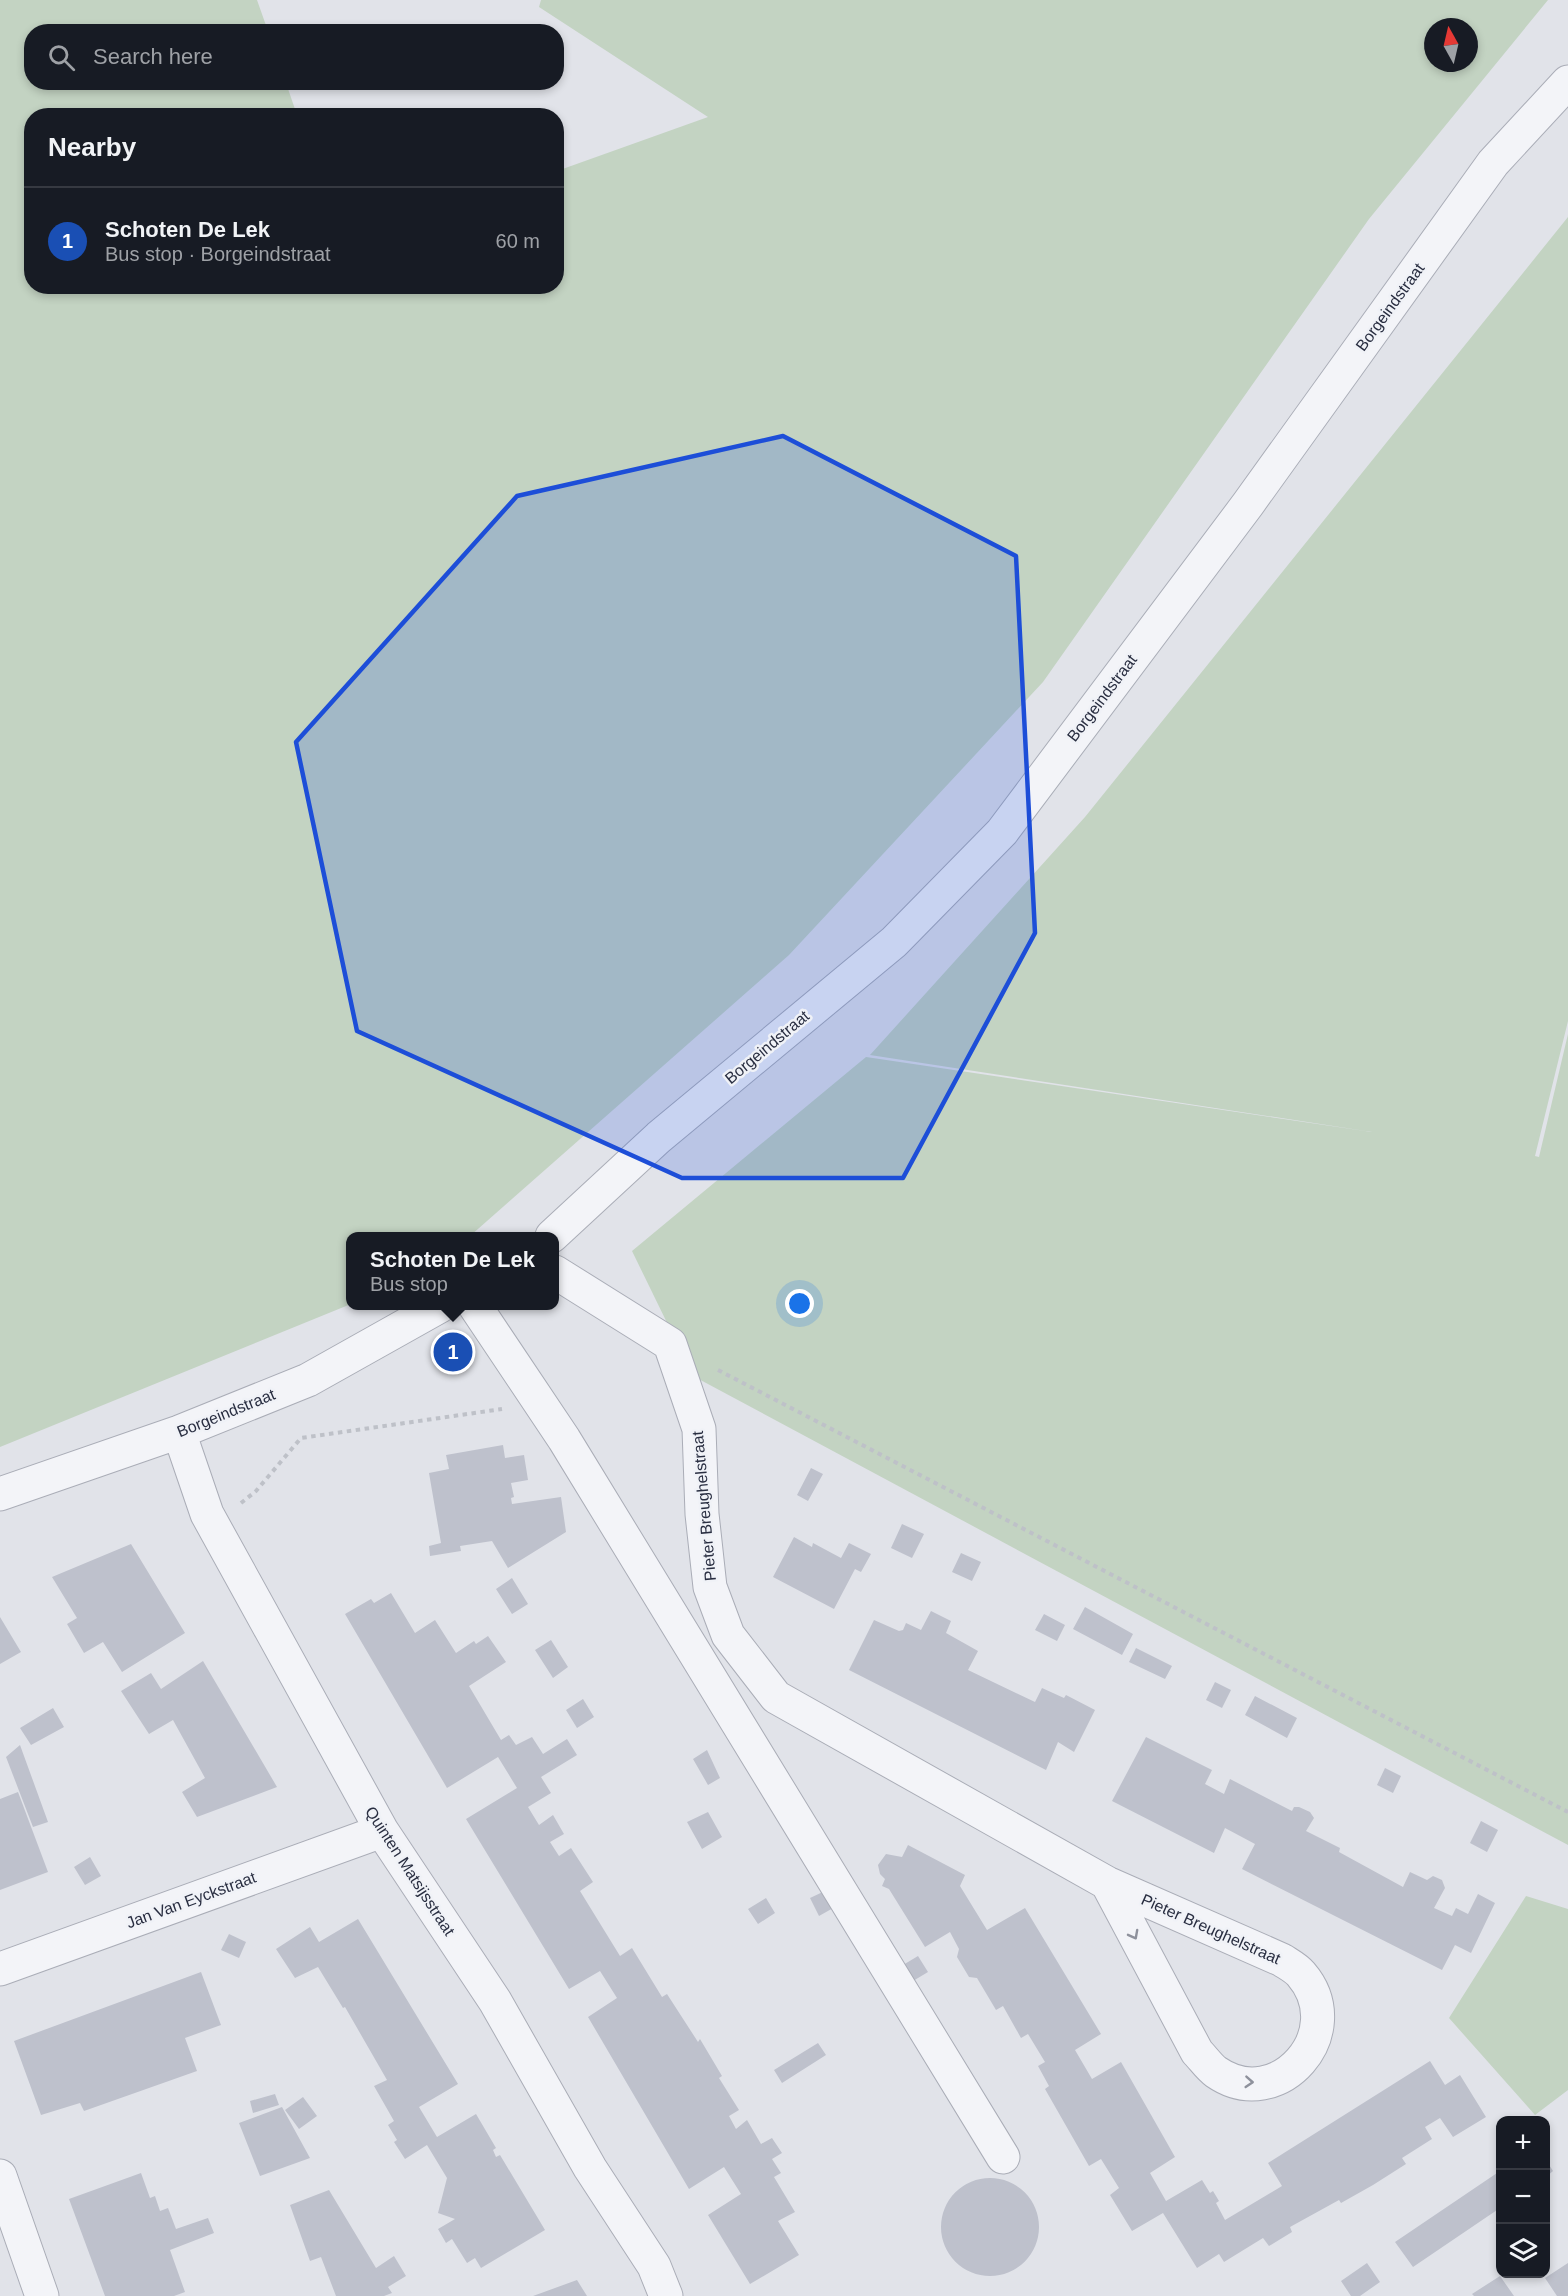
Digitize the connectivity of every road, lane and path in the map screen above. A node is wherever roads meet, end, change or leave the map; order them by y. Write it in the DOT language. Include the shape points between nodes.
graph roads {
  1 [pos="1568,82"];
  2 [pos="556,1232"];
  3 [pos="559,1275"];
  4 [pos="431,1310"];
  5 [pos="478,1310"];
  6 [pos="670,1344"];
  7 [pos="540,1403"];
  8 [pos="179,1432"];
  9 [pos="0,1494"];
  10 [pos="207,1515"];
  11 [pos="1568,1812"];
  12 [pos="382,1831"];
  13 [pos="1107,1883"];
  14 [pos="0,1969"];
  15 [pos="1003,2157"];
  16 [pos="0,2176"];
  17 [pos="42,2296"];
  18 [pos="666,2296"];
  1 -- 2 [label="street, Borgeindstraat" via="1493,163 1248,504 1002,832 894,942 659,1137"];
  3 -- 6 [label="street"];
  4 -- 8 [label="street, Borgeindstraat" via="308,1380"];
  5 -- 7 [label="street"];
  6 -- 11 [label="path"];
  6 -- 13 [label="street, Pieter Breughelstraat" via="699,1430 710,1587 728,1635 769,1688 776,1696"];
  7 -- 10 [label="path" via="301,1438 245,1502"];
  7 -- 15 [label="street"];
  8 -- 9 [label="street, Borgeindstraat"];
  8 -- 10 [label="street, Quinten Matsijsstraat"];
  10 -- 12 [label="street, Quinten Matsijsstraat"];
  12 -- 14 [label="street, Jan Van Eyckstraat"];
  12 -- 18 [label="street, Quinten Matsijsstraat" via="495,2001 590,2168 654,2266"];
  13 -- 13 [label="street, Pieter Breughelstraat, one-way" via="1197,2052 1216,2072 1238,2082 1258,2083 1285,2075 1300,2063 1318,2030 1318,2009 1312,1990 1299,1972 1282,1960"];
  16 -- 17 [label="street"];
}
